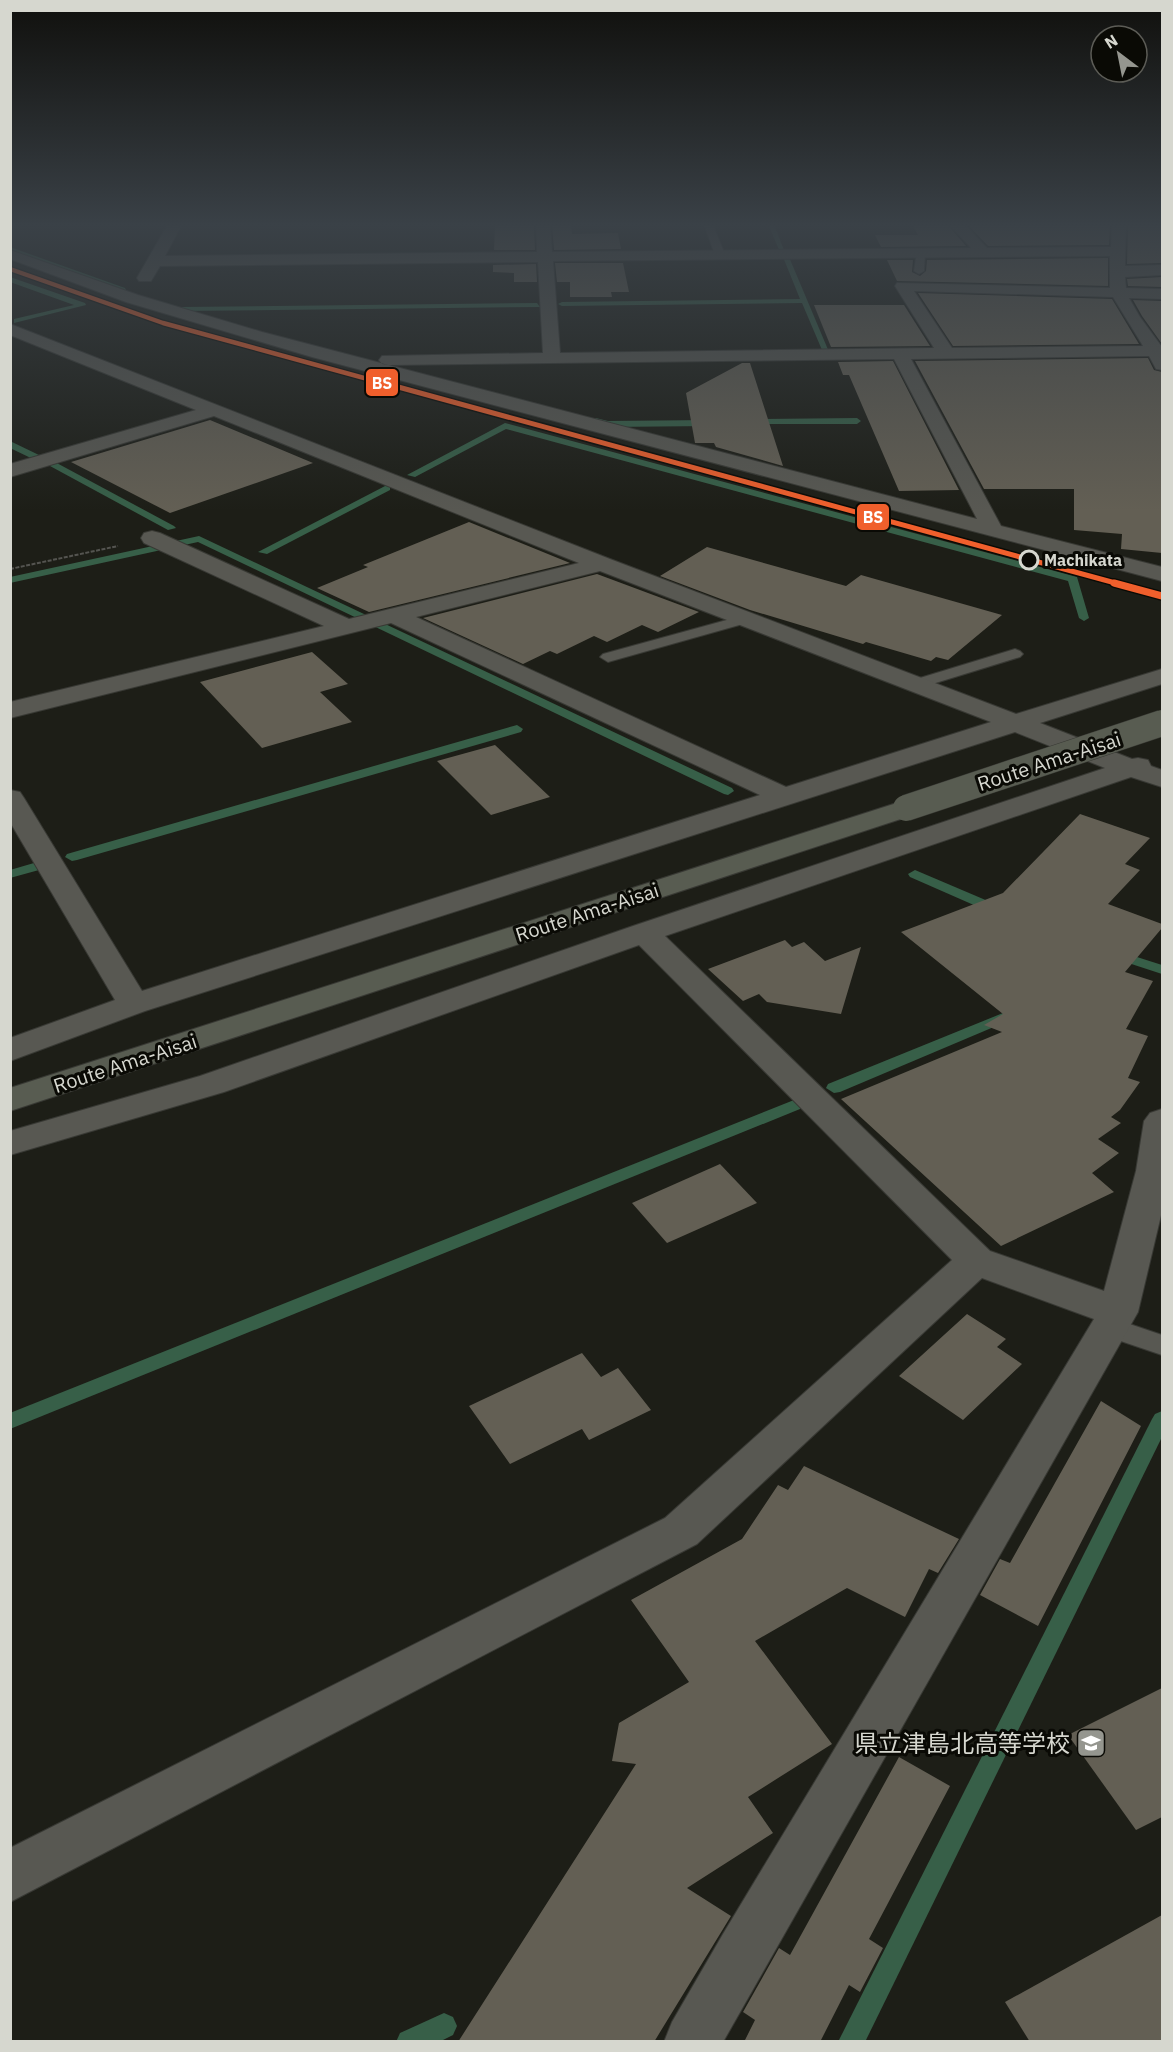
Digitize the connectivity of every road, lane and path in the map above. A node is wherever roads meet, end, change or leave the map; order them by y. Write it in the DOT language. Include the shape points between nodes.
graph roads {
  1 [pos="202,320"];
  2 [pos="549,320"];
  3 [pos="925,320"];
  4 [pos="1132,320"];
  5 [pos="10,329"];
  6 [pos="946,353"];
  7 [pos="900,354"];
  8 [pos="552,358"];
  9 [pos="1160,358"];
  10 [pos="345,361"];
  11 [pos="215,410"];
  12 [pos="10,471"];
  13 [pos="993,530"];
  14 [pos="164,543"];
  15 [pos="602,564"];
  16 [pos="10,569"];
  17 [pos="1162,574"];
  18 [pos="388,617"];
  19 [pos="745,618"];
  20 [pos="350,626"];
  21 [pos="1015,654"];
  22 [pos="608,657"];
  23 [pos="1162,676"];
  24 [pos="916,684"];
  25 [pos="10,710"];
  26 [pos="1162,723"];
  27 [pos="1019,724"];
  28 [pos="1162,757"];
  29 [pos="1131,768"];
  30 [pos="1162,778"];
  31 [pos="784,796"];
  32 [pos="10,798"];
  33 [pos="644,933"];
  34 [pos="134,1004"];
  35 [pos="10,1050"];
  36 [pos="10,1100"];
  37 [pos="1162,1121"];
  38 [pos="10,1143"];
  39 [pos="976,1261"];
  40 [pos="1114,1320"];
  41 [pos="1162,1345"];
  42 [pos="10,1876"];
  43 [pos="692,2042"];
  1 -- 10 [label="street"];
  2 -- 8 [label="street"];
  3 -- 6 [label="street"];
  4 -- 9 [label="street"];
  5 -- 11 [label="street"];
  6 -- 7 [label="street"];
  6 -- 9 [label="street"];
  7 -- 8 [label="street"];
  7 -- 13 [label="street"];
  8 -- 10 [label="street"];
  10 -- 13 [label="street"];
  11 -- 12 [label="street"];
  11 -- 15 [label="street"];
  13 -- 17 [label="street"];
  14 -- 16 [label="path"];
  14 -- 20 [label="street"];
  15 -- 18 [label="street"];
  15 -- 19 [label="street"];
  18 -- 20 [label="street"];
  18 -- 31 [label="street"];
  19 -- 22 [label="lane"];
  19 -- 24 [label="street"];
  20 -- 25 [label="street"];
  21 -- 24 [label="lane"];
  23 -- 27 [label="street"];
  24 -- 27 [label="street"];
  26 -- 36 [label="main road, Route Ama-Aisai, bridge"];
  27 -- 29 [label="street"];
  27 -- 31 [label="street"];
  28 -- 29 [label="street"];
  29 -- 30 [label="street"];
  29 -- 33 [label="street"];
  31 -- 34 [label="street"];
  32 -- 34 [label="street"];
  33 -- 38 [label="street" via="212,1083"];
  33 -- 39 [label="street"];
  34 -- 35 [label="street"];
  37 -- 40 [label="street" via="1154,1171"];
  39 -- 40 [label="street"];
  39 -- 42 [label="street" via="681,1531"];
  40 -- 41 [label="lane"];
  40 -- 43 [label="street"];
}
